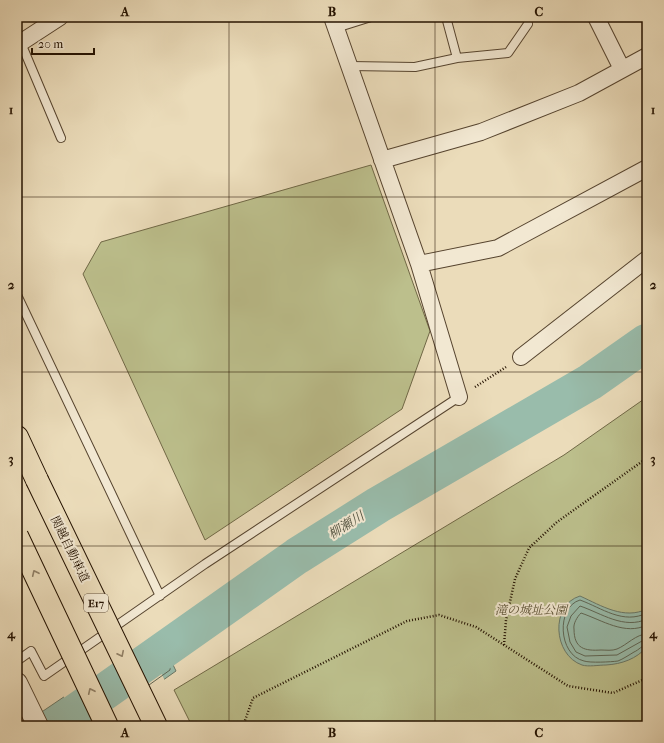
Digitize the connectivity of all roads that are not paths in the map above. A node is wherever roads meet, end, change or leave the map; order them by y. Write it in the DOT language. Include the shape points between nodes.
graph roads {
  1 [pos="60,17"];
  2 [pos="371,17"];
  3 [pos="446,17"];
  4 [pos="596,17"];
  5 [pos="334,23"];
  6 [pos="528,24"];
  7 [pos="19,44"];
  8 [pos="647,56"];
  9 [pos="457,58"];
  10 [pos="350,66"];
  11 [pos="622,69"];
  12 [pos="61,138"];
  13 [pos="382,160"];
  14 [pos="647,168"];
  15 [pos="647,259"];
  16 [pos="419,264"];
  17 [pos="17,295"];
  18 [pos="521,357"];
  19 [pos="459,397"];
  20 [pos="17,437"];
  21 [pos="17,536"];
  22 [pos="160,596"];
  23 [pos="17,662"];
  24 [pos="17,683"];
  25 [pos="38,726"];
  26 [pos="107,726"];
  27 [pos="156,726"];
  1 -- 7 [label="street"];
  2 -- 5 [label="lane"];
  3 -- 9 [label="lane"];
  4 -- 11 [label="street"];
  5 -- 10 [label="street"];
  6 -- 9 [label="lane" via="508,53"];
  7 -- 12 [label="lane"];
  8 -- 11 [label="street"];
  9 -- 10 [label="lane" via="415,67"];
  10 -- 13 [label="street"];
  11 -- 13 [label="street" via="579,92 481,132"];
  13 -- 16 [label="street"];
  14 -- 16 [label="street" via="498,248"];
  15 -- 18 [label="street"];
  16 -- 19 [label="street"];
  17 -- 22 [label="lane"];
  19 -- 22 [label="lane"];
  20 -- 27 [label="highway, 関越自動車道 / E17, one-way, bridge"];
  26 -- 21 [label="highway, one-way, bridge"];
  22 -- 23 [label="lane" via="44,676 31,651"];
  24 -- 25 [label="street"];
}
